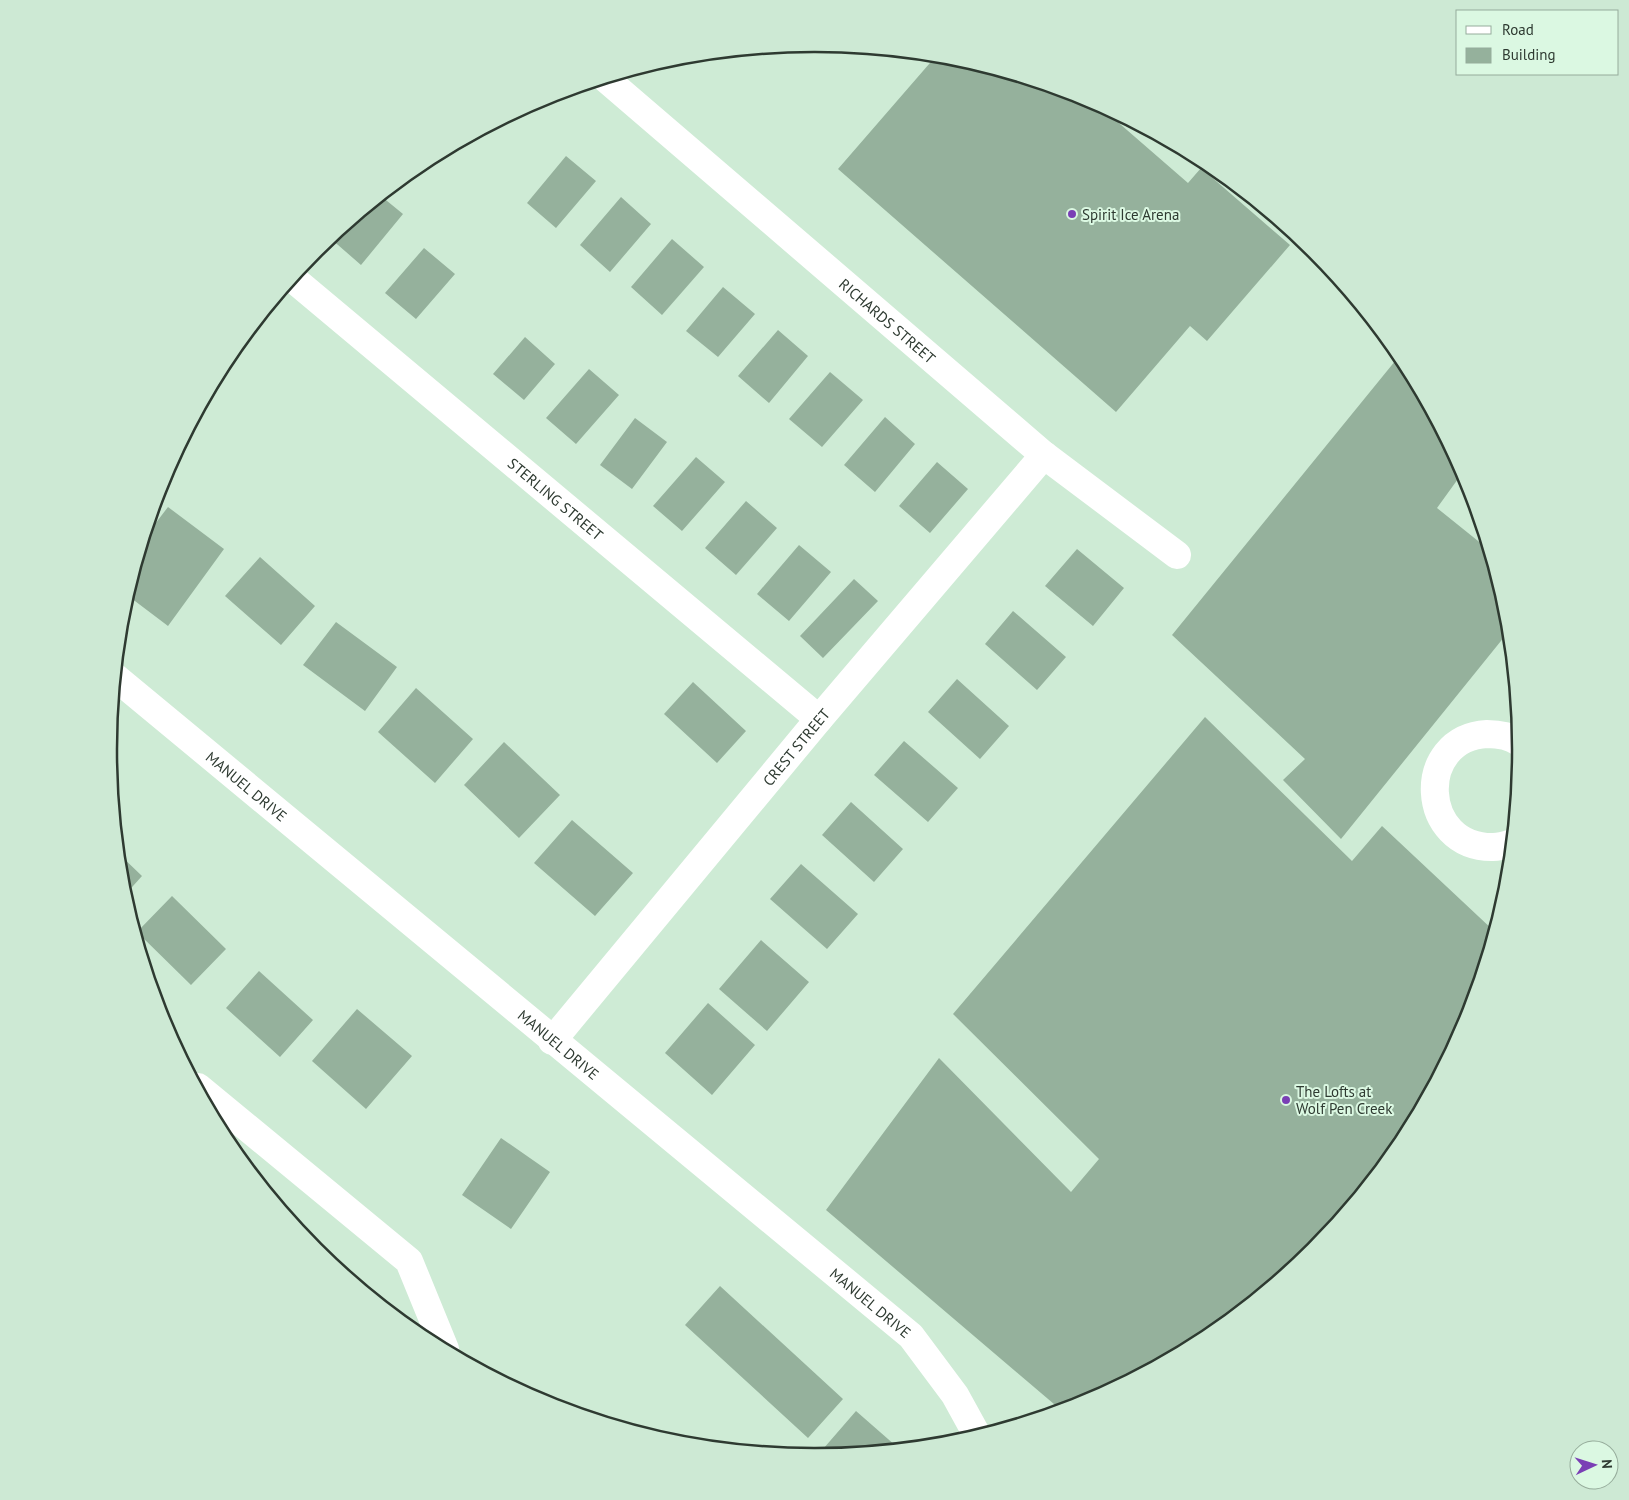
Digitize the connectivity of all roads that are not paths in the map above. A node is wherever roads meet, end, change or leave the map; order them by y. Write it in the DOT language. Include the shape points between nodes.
graph roads {
  1 [pos="611,83"];
  2 [pos="297,282"];
  3 [pos="1044,454"];
  4 [pos="1177,555"];
  5 [pos="120,682"];
  6 [pos="819,719"];
  7 [pos="1512,738"];
  8 [pos="1505,845"];
  9 [pos="552,1041"];
  10 [pos="208,1095"];
  11 [pos="441,1338"];
  12 [pos="974,1429"];
  1 -- 3 [label="street, RICHARDS STREET"];
  2 -- 6 [label="street, STERLING STREET"];
  3 -- 4 [label="street, RICHARDS STREET"];
  3 -- 6 [label="street, CREST STREET"];
  5 -- 9 [label="street, MANUEL DRIVE"];
  6 -- 9 [label="street, CREST STREET"];
  7 -- 8 [label="street" via="1497,734 1478,735 1461,742 1446,754 1437,770 1434,789 1436,808 1458,837 1475,845 1494,848"];
  9 -- 12 [label="street, MANUEL DRIVE" via="911,1336 955,1395"];
  10 -- 11 [label="street" via="409,1261"];
}
